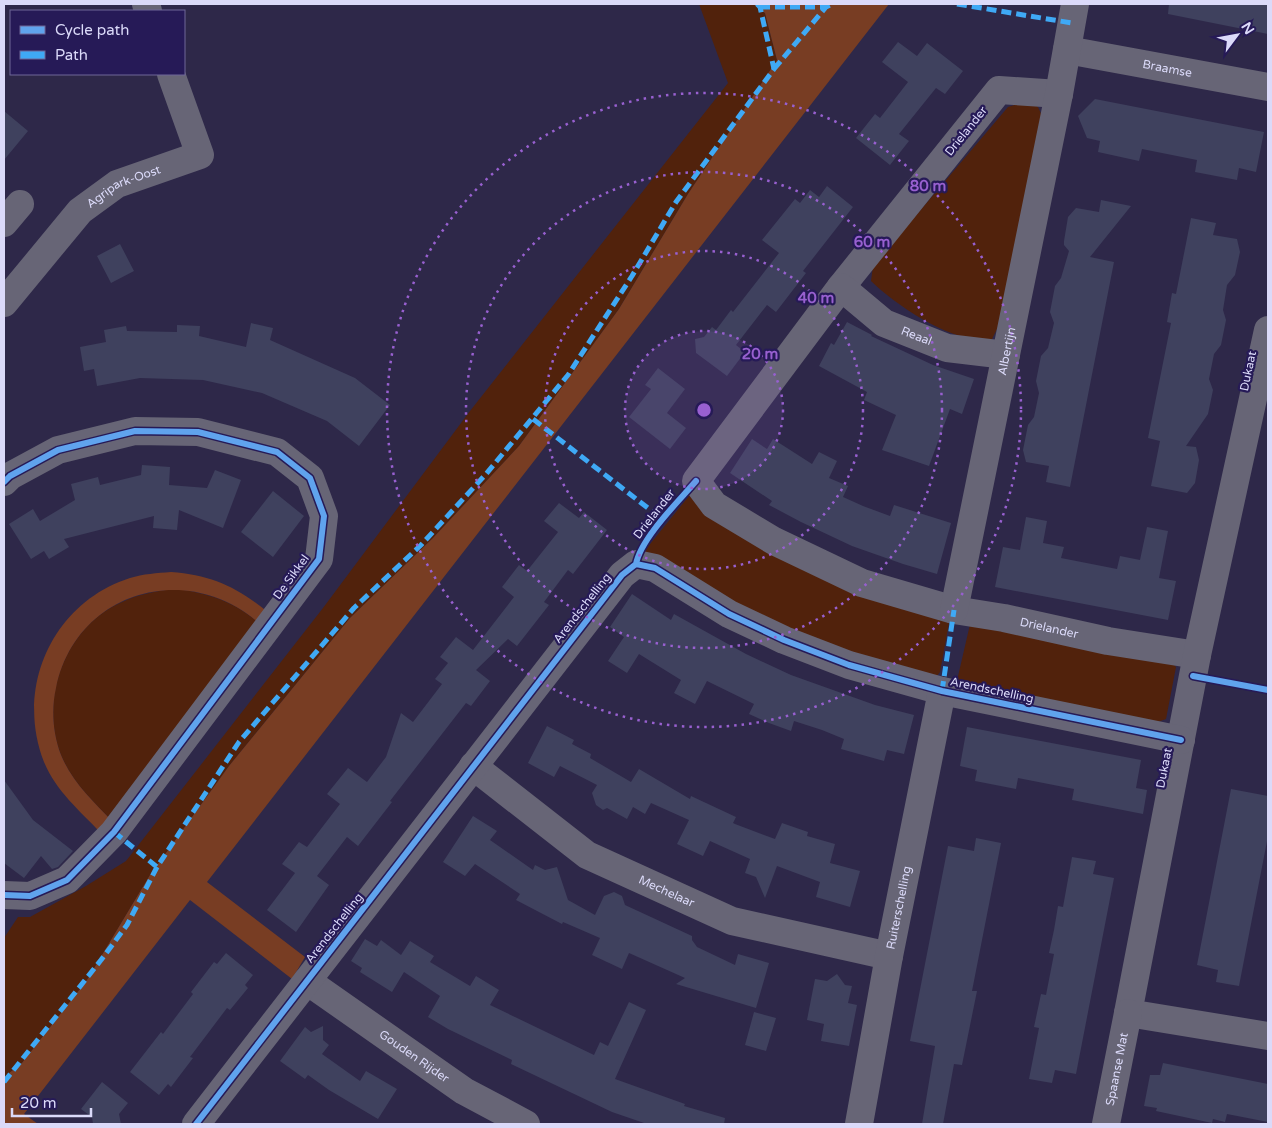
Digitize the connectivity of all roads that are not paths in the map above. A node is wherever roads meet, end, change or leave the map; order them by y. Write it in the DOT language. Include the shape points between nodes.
graph roads {
  1 [pos="1075,4"];
  2 [pos="1066,50"];
  3 [pos="171,75"];
  4 [pos="1268,87"];
  5 [pos="1059,94"];
  6 [pos="841,287"];
  7 [pos="4,303"];
  8 [pos="1268,330"];
  9 [pos="1006,355"];
  10 [pos="1258,424"];
  11 [pos="4,482"];
  12 [pos="954,610"];
  13 [pos="1197,655"];
  14 [pos="942,691"];
  15 [pos="1181,740"];
  16 [pos="473,766"];
  17 [pos="4,895"];
  18 [pos="889,956"];
  19 [pos="307,981"];
  20 [pos="1128,1013"];
  21 [pos="1268,1036"];
  22 [pos="196,1124"];
  23 [pos="526,1124"];
  24 [pos="859,1124"];
  25 [pos="1106,1124"];
  1 -- 2 [label="street"];
  2 -- 4 [label="street, Braamse"];
  2 -- 5 [label="street"];
  3 -- 7 [label="street, Agripark-Oost" via="200,155 117,184 80,211"];
  5 -- 6 [label="street, Drielander" via="999,90"];
  5 -- 9 [label="street, Albertijn"];
  6 -- 9 [label="street, Reaal" via="884,323 947,348"];
  6 -- 12 [label="street, Drielander" via="696,481 714,505 774,542 862,583"];
  8 -- 10 [label="street, Dukaat"];
  9 -- 12 [label="street, Albertijn"];
  10 -- 13 [label="street, Dukaat"];
  11 -- 17 [label="street, De Sikkel" via="58,450 135,431 198,432 277,452 310,478 324,516 319,560 114,832 67,880 30,896"];
  12 -- 13 [label="street, Drielander"];
  13 -- 15 [label="street, Dukaat"];
  14 -- 15 [label="street, Arendschelling"];
  14 -- 16 [label="street, Arendschelling" via="849,665 784,640 729,614 655,568 636,564 622,575"];
  14 -- 18 [label="street, Ruiterschelling"];
  15 -- 20 [label="street, Dukaat"];
  16 -- 18 [label="street, Mechelaar" via="587,856 732,921"];
  16 -- 19 [label="street, Arendschelling"];
  18 -- 24 [label="street, Ruiterschelling"];
  19 -- 22 [label="street, Arendschelling"];
  19 -- 23 [label="street, Gouden Rijder" via="464,1091"];
  20 -- 21 [label="street"];
  20 -- 25 [label="street, Spaanse Mat"];
}
